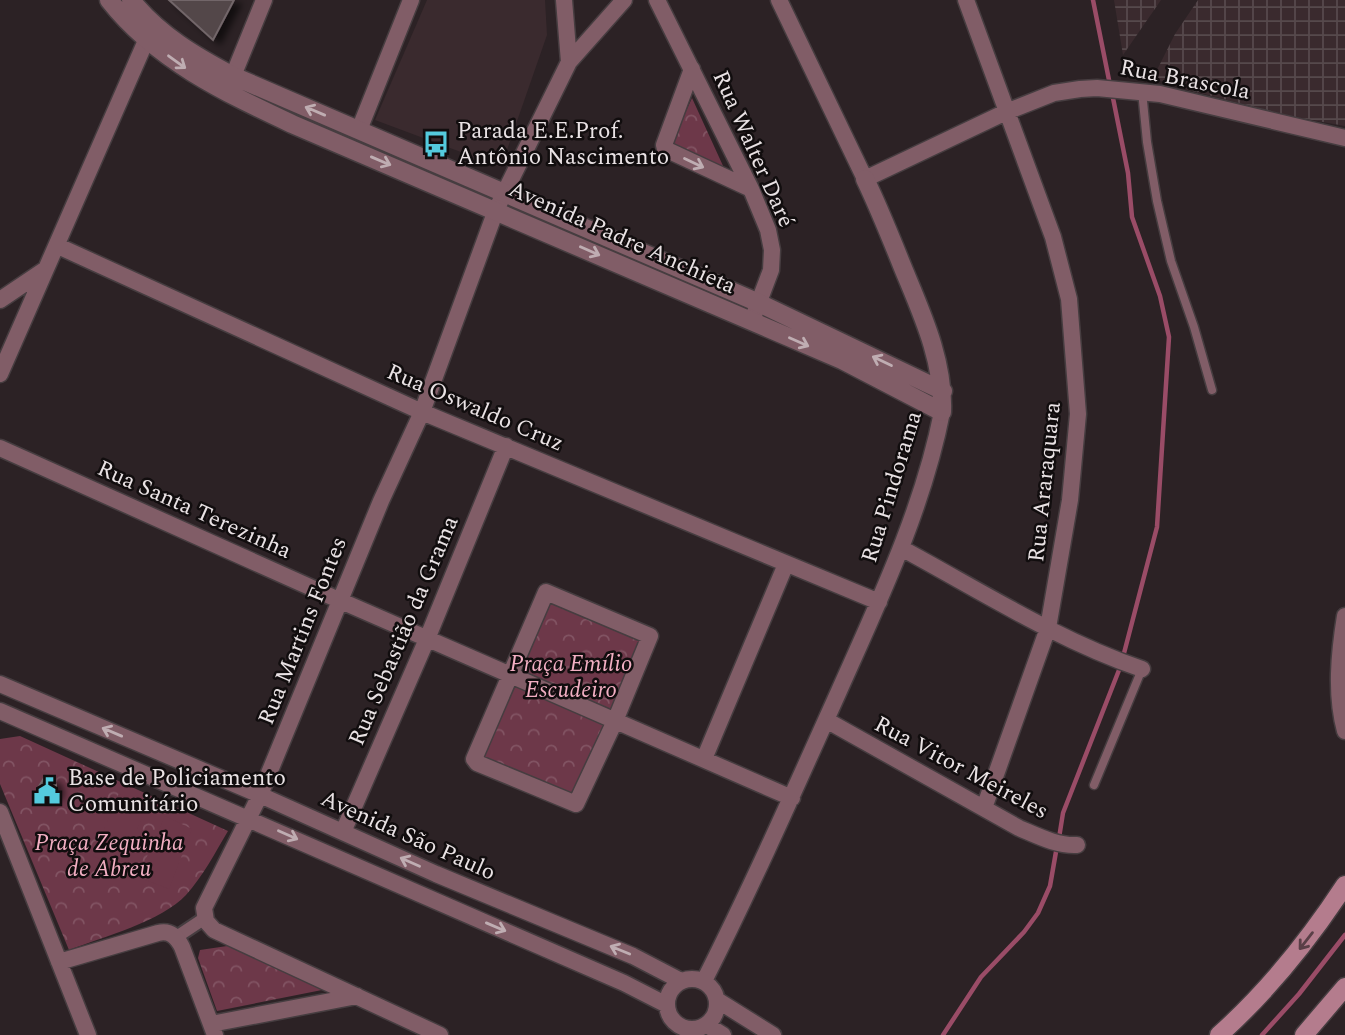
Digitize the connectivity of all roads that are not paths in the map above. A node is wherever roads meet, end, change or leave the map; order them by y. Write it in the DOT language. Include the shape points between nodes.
graph roads {
  1 [pos="109,0"];
  2 [pos="131,0"];
  3 [pos="264,0"];
  4 [pos="411,0"];
  5 [pos="565,0"];
  6 [pos="624,0"];
  7 [pos="657,0"];
  8 [pos="779,0"];
  9 [pos="966,0"];
  10 [pos="149,32"];
  11 [pos="569,62"];
  12 [pos="692,69"];
  13 [pos="233,76"];
  14 [pos="1142,92"];
  15 [pos="1006,112"];
  16 [pos="359,130"];
  17 [pos="1345,138"];
  18 [pos="865,179"];
  19 [pos="751,189"];
  20 [pos="500,202"];
  21 [pos="58,246"];
  22 [pos="48,267"];
  23 [pos="0,300"];
  24 [pos="759,303"];
  25 [pos="751,321"];
  26 [pos="0,374"];
  27 [pos="1212,390"];
  28 [pos="943,391"];
  29 [pos="422,412"];
  30 [pos="942,412"];
  31 [pos="506,446"];
  32 [pos="0,448"];
  33 [pos="901,548"];
  34 [pos="786,564"];
  35 [pos="341,601"];
  36 [pos="879,602"];
  37 [pos="1345,616"];
  38 [pos="1048,628"];
  39 [pos="427,639"];
  40 [pos="1138,667"];
  41 [pos="510,674"];
  42 [pos="0,684"];
  43 [pos="2,715"];
  44 [pos="826,720"];
  45 [pos="615,721"];
  46 [pos="1345,731"];
  47 [pos="154,750"];
  48 [pos="704,759"];
  49 [pos="146,774"];
  50 [pos="1094,785"];
  51 [pos="260,795"];
  52 [pos="792,798"];
  53 [pos="984,808"];
  54 [pos="0,812"];
  55 [pos="249,818"];
  56 [pos="343,832"];
  57 [pos="1072,846"];
  58 [pos="1345,885"];
  59 [pos="471,889"];
  60 [pos="461,912"];
  61 [pos="205,918"];
  62 [pos="176,938"];
  63 [pos="60,962"];
  64 [pos="681,981"];
  65 [pos="704,981"];
  66 [pos="332,986"];
  67 [pos="1345,987"];
  68 [pos="357,996"];
  69 [pos="717,1000"];
  70 [pos="316,1003"];
  71 [pos="667,1005"];
  72 [pos="707,1024"];
  73 [pos="213,1029"];
  74 [pos="679,1030"];
  75 [pos="88,1035"];
  76 [pos="440,1035"];
  77 [pos="723,1035"];
  78 [pos="773,1035"];
  79 [pos="1219,1035"];
  80 [pos="1304,1035"];
  1 -- 10 [label="street, Avenida Padre Anchieta"];
  2 -- 10 [label="street, Avenida Padre Anchieta"];
  3 -- 13 [label="street"];
  4 -- 16 [label="street"];
  5 -- 11 [label="street"];
  6 -- 11 [label="street, Rua Martins Fontes"];
  7 -- 12 [label="street, Rua Walter Daré"];
  8 -- 18 [label="street, Rua Pindorama"];
  9 -- 15 [label="street, Rua Araraquara"];
  10 -- 13 [label="street, Avenida Padre Anchieta"];
  10 -- 20 [label="street, Avenida Padre Anchieta, one-way" via="190,72 229,94 292,124"];
  10 -- 21 [label="street"];
  11 -- 20 [label="street, Rua Martins Fontes"];
  12 -- 19 [label="street, Rua Walter Daré"];
  12 -- 19 [label="street, one-way" via="665,149"];
  16 -- 13 [label="street, Avenida Padre Anchieta, one-way"];
  14 -- 15 [label="street, Rua Brascola" via="1097,88 1054,93"];
  14 -- 17 [label="street, Rua Brascola"];
  14 -- 27 [label="lane" via="1157,201 1171,261"];
  15 -- 18 [label="street, Rua Brascola"];
  15 -- 38 [label="street, Rua Araraquara" via="1053,237 1069,299 1077,391 1070,500"];
  16 -- 20 [label="street, Avenida Padre Anchieta"];
  18 -- 28 [label="street, Rua Pindorama" via="923,318"];
  19 -- 24 [label="street, Rua Walter Daré" via="772,250 771,270"];
  20 -- 24 [label="street, Avenida Padre Anchieta"];
  20 -- 25 [label="street, Avenida Padre Anchieta, one-way"];
  20 -- 29 [label="street, Rua Martins Fontes"];
  21 -- 22 [label="street"];
  21 -- 29 [label="street, Rua Oswaldo Cruz"];
  22 -- 23 [label="street"];
  22 -- 26 [label="street"];
  24 -- 25 [label="street, Rua Walter Daré"];
  28 -- 24 [label="street, Avenida Padre Anchieta, one-way"];
  25 -- 30 [label="street, Avenida Padre Anchieta, one-way" via="842,360"];
  28 -- 30 [label="street, Rua Pindorama"];
  29 -- 31 [label="street, Rua Oswaldo Cruz"];
  29 -- 35 [label="street, Rua Martins Fontes"];
  30 -- 33 [label="street, Rua Pindorama"];
  31 -- 34 [label="street, Rua Oswaldo Cruz"];
  31 -- 39 [label="street, Rua Sebastião da Grama"];
  32 -- 35 [label="street, Rua Santa Terezinha"];
  33 -- 36 [label="street, Rua Pindorama"];
  33 -- 38 [label="street"];
  34 -- 36 [label="street, Rua Oswaldo Cruz"];
  34 -- 48 [label="street"];
  35 -- 39 [label="street, Rua Santa Terezinha"];
  35 -- 51 [label="street, Rua Martins Fontes"];
  36 -- 44 [label="street, Rua Pindorama"];
  37 -- 46 [label="street" via="1339,686"];
  38 -- 40 [label="street"];
  38 -- 53 [label="street, Rua Araraquara"];
  39 -- 41 [label="street, Rua Santa Terezinha"];
  39 -- 56 [label="street, Rua Sebastião da Grama"];
  40 -- 50 [label="lane"];
  41 -- 45 [label="street, Rua Santa Terezinha"];
  41 -- 45 [label="street" via="546,592 649,635"];
  41 -- 45 [label="street" via="474,759 477,763 576,804"];
  47 -- 42 [label="street, Avenida São Paulo, one-way"];
  43 -- 49 [label="street, Avenida São Paulo"];
  44 -- 52 [label="street, Rua Pindorama"];
  44 -- 53 [label="street, Rua Vitor Meireles"];
  45 -- 48 [label="street, Rua Santa Terezinha"];
  47 -- 49 [label="street"];
  47 -- 51 [label="street, Avenida São Paulo"];
  48 -- 52 [label="street, Rua Santa Terezinha"];
  49 -- 55 [label="street, Avenida São Paulo"];
  51 -- 55 [label="street, Rua Martins Fontes"];
  51 -- 56 [label="street, Avenida São Paulo"];
  52 -- 65 [label="street, Rua Pindorama"];
  53 -- 57 [label="street, Rua Vitor Meireles" via="1019,828"];
  54 -- 63 [label="street"];
  55 -- 60 [label="street, Avenida São Paulo, one-way"];
  55 -- 61 [label="street, Rua Martins Fontes" via="207,898"];
  59 -- 56 [label="street, Avenida São Paulo, one-way"];
  58 -- 79 [label="main road, one-way" via="1309,938"];
  59 -- 60 [label="street"];
  64 -- 59 [label="street, Avenida São Paulo, one-way" via="633,956"];
  60 -- 71 [label="street, Avenida São Paulo, one-way"];
  61 -- 62 [label="street"];
  61 -- 66 [label="street" via="218,932"];
  62 -- 63 [label="street" via="161,932"];
  62 -- 73 [label="street"];
  63 -- 75 [label="street"];
  64 -- 65 [label="street"];
  64 -- 71 [label="street" via="672,988"];
  65 -- 69 [label="street"];
  66 -- 68 [label="street"];
  66 -- 70 [label="street"];
  67 -- 80 [label="main road"];
  68 -- 70 [label="street"];
  68 -- 76 [label="street"];
  69 -- 72 [label="street" via="717,1010"];
  69 -- 78 [label="street"];
  70 -- 73 [label="street"];
  71 -- 74 [label="street"];
  72 -- 74 [label="street"];
  72 -- 77 [label="street"];
}
